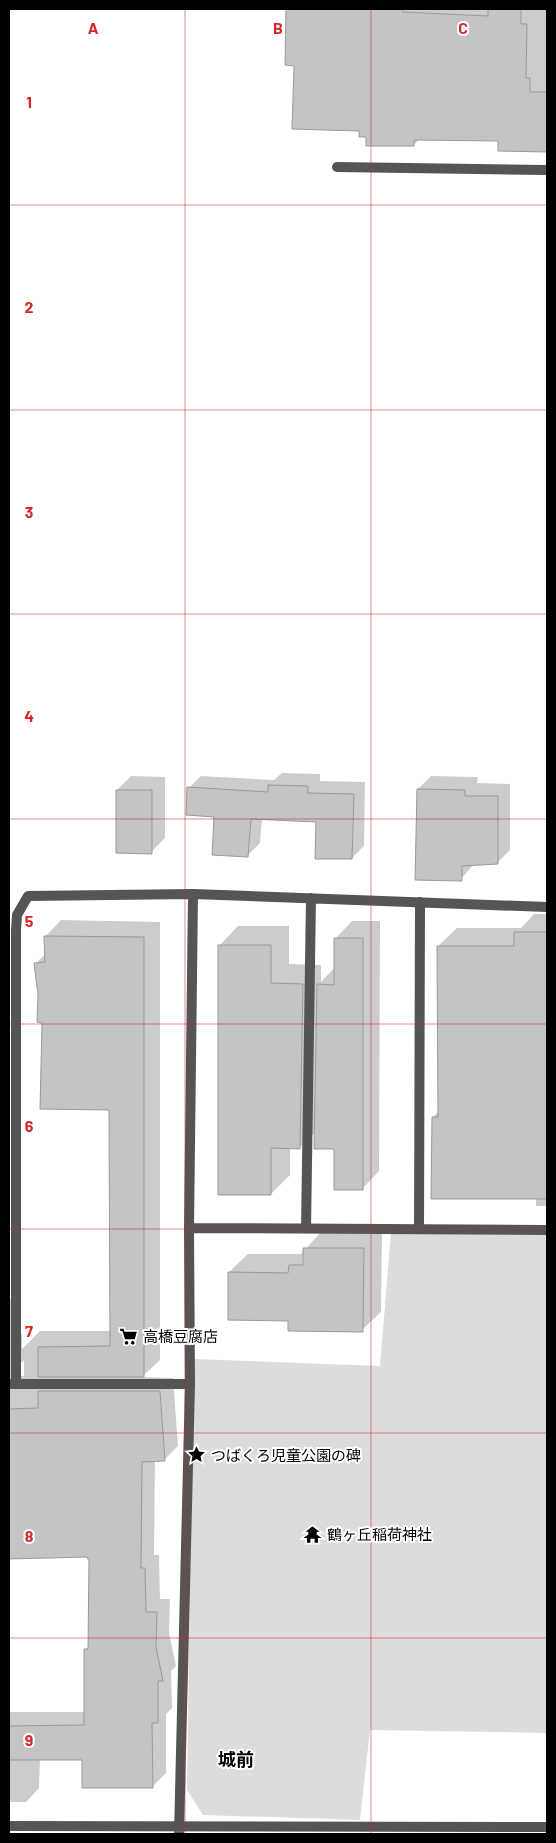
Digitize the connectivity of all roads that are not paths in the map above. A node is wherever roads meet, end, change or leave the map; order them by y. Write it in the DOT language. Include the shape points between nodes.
graph roads {
  1 [pos="337,168"];
  2 [pos="547,170"];
  3 [pos="193,894"];
  4 [pos="311,898"];
  5 [pos="420,902"];
  6 [pos="547,907"];
  7 [pos="11,997"];
  8 [pos="12,1156"];
  9 [pos="189,1228"];
  10 [pos="306,1229"];
  11 [pos="418,1229"];
  12 [pos="547,1230"];
  13 [pos="12,1283"];
  14 [pos="12,1384"];
  15 [pos="190,1384"];
  16 [pos="9,1826"];
  17 [pos="547,1827"];
  18 [pos="290,1829"];
  19 [pos="62,1830"];
  20 [pos="179,1830"];
  1 -- 2 [label="street"];
  3 -- 4 [label="street"];
  3 -- 7 [label="street" via="28,896 17,915"];
  3 -- 9 [label="street"];
  4 -- 5 [label="street"];
  4 -- 10 [label="street"];
  5 -- 6 [label="street"];
  5 -- 11 [label="street"];
  7 -- 8 [label="street"];
  8 -- 13 [label="street"];
  9 -- 10 [label="street"];
  9 -- 15 [label="street"];
  10 -- 11 [label="street"];
  11 -- 12 [label="street"];
  13 -- 14 [label="street"];
  14 -- 15 [label="street"];
  15 -- 20 [label="street"];
  16 -- 19 [label="street"];
  17 -- 18 [label="street"];
  18 -- 20 [label="street"];
  19 -- 20 [label="street"];
}
